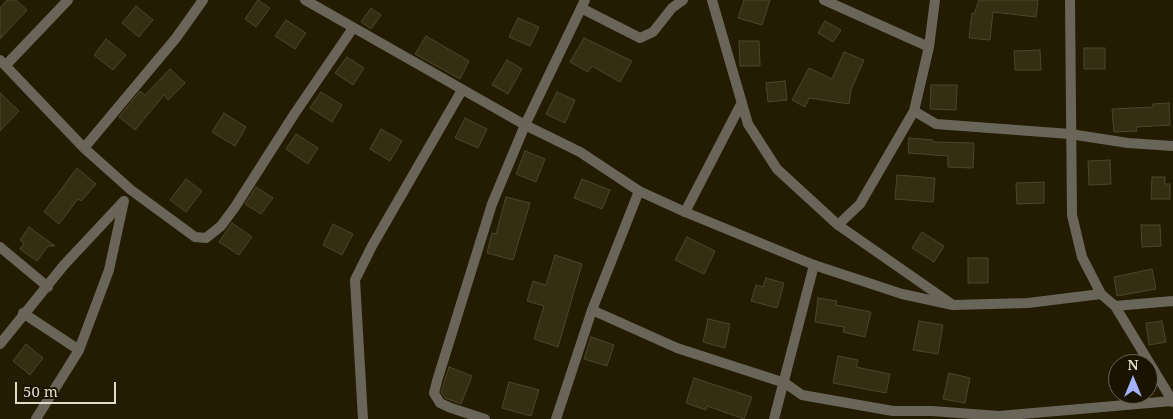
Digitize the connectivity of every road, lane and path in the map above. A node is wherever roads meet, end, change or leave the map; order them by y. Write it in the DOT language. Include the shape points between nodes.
graph roads {
  1 [pos="68,0"];
  2 [pos="203,0"];
  3 [pos="305,0"];
  4 [pos="683,0"];
  5 [pos="712,0"];
  6 [pos="824,0"];
  7 [pos="935,0"];
  8 [pos="1070,0"];
  9 [pos="583,4"];
  10 [pos="353,28"];
  11 [pos="929,47"];
  12 [pos="3,63"];
  13 [pos="462,90"];
  14 [pos="741,104"];
  15 [pos="914,111"];
  16 [pos="525,125"];
  17 [pos="1070,134"];
  18 [pos="1173,146"];
  19 [pos="84,148"];
  20 [pos="131,190"];
  21 [pos="639,191"];
  22 [pos="124,201"];
  23 [pos="685,212"];
  24 [pos="838,225"];
  25 [pos="0,247"];
  26 [pos="814,265"];
  27 [pos="48,287"];
  28 [pos="1101,294"];
  29 [pos="1173,301"];
  30 [pos="953,305"];
  31 [pos="1115,306"];
  32 [pos="592,310"];
  33 [pos="23,313"];
  34 [pos="0,344"];
  35 [pos="79,350"];
  36 [pos="785,383"];
  37 [pos="1173,401"];
  38 [pos="969,417"];
  39 [pos="36,419"];
  40 [pos="363,419"];
  41 [pos="485,419"];
  42 [pos="556,419"];
  43 [pos="774,419"];
  1 -- 12 [label="street"];
  2 -- 19 [label="street" via="176,38"];
  3 -- 10 [label="street"];
  4 -- 9 [label="street" via="672,8 653,32 640,38"];
  5 -- 14 [label="street"];
  6 -- 11 [label="street"];
  7 -- 11 [label="street"];
  8 -- 17 [label="street"];
  9 -- 16 [label="street"];
  10 -- 13 [label="street"];
  10 -- 20 [label="street" via="230,214 206,238 195,237"];
  11 -- 15 [label="street"];
  12 -- 19 [label="street"];
  13 -- 16 [label="street"];
  13 -- 40 [label="street" via="355,280"];
  14 -- 23 [label="street"];
  14 -- 24 [label="street" via="748,124 776,168"];
  15 -- 17 [label="street" via="936,124"];
  15 -- 24 [label="street" via="860,204"];
  16 -- 21 [label="street" via="580,152"];
  16 -- 41 [label="street" via="492,204 434,393 440,402 451,408"];
  17 -- 18 [label="street"];
  17 -- 28 [label="street" via="1072,215 1082,258"];
  19 -- 20 [label="street"];
  20 -- 22 [label="street"];
  21 -- 23 [label="street"];
  21 -- 32 [label="street"];
  22 -- 27 [label="street" via="64,265"];
  22 -- 35 [label="street" via="109,270"];
  23 -- 26 [label="street"];
  24 -- 30 [label="street"];
  25 -- 27 [label="street"];
  26 -- 30 [label="street" via="902,294"];
  26 -- 36 [label="street"];
  27 -- 33 [label="street"];
  28 -- 30 [label="street" via="1028,303"];
  28 -- 31 [label="street"];
  29 -- 31 [label="street"];
  31 -- 37 [label="street"];
  32 -- 36 [label="street" via="677,348"];
  32 -- 42 [label="street"];
  33 -- 34 [label="street"];
  33 -- 35 [label="street"];
  35 -- 39 [label="street"];
  36 -- 38 [label="street" via="802,395 884,409 932,411"];
  36 -- 43 [label="street"];
  37 -- 38 [label="street"];
}
